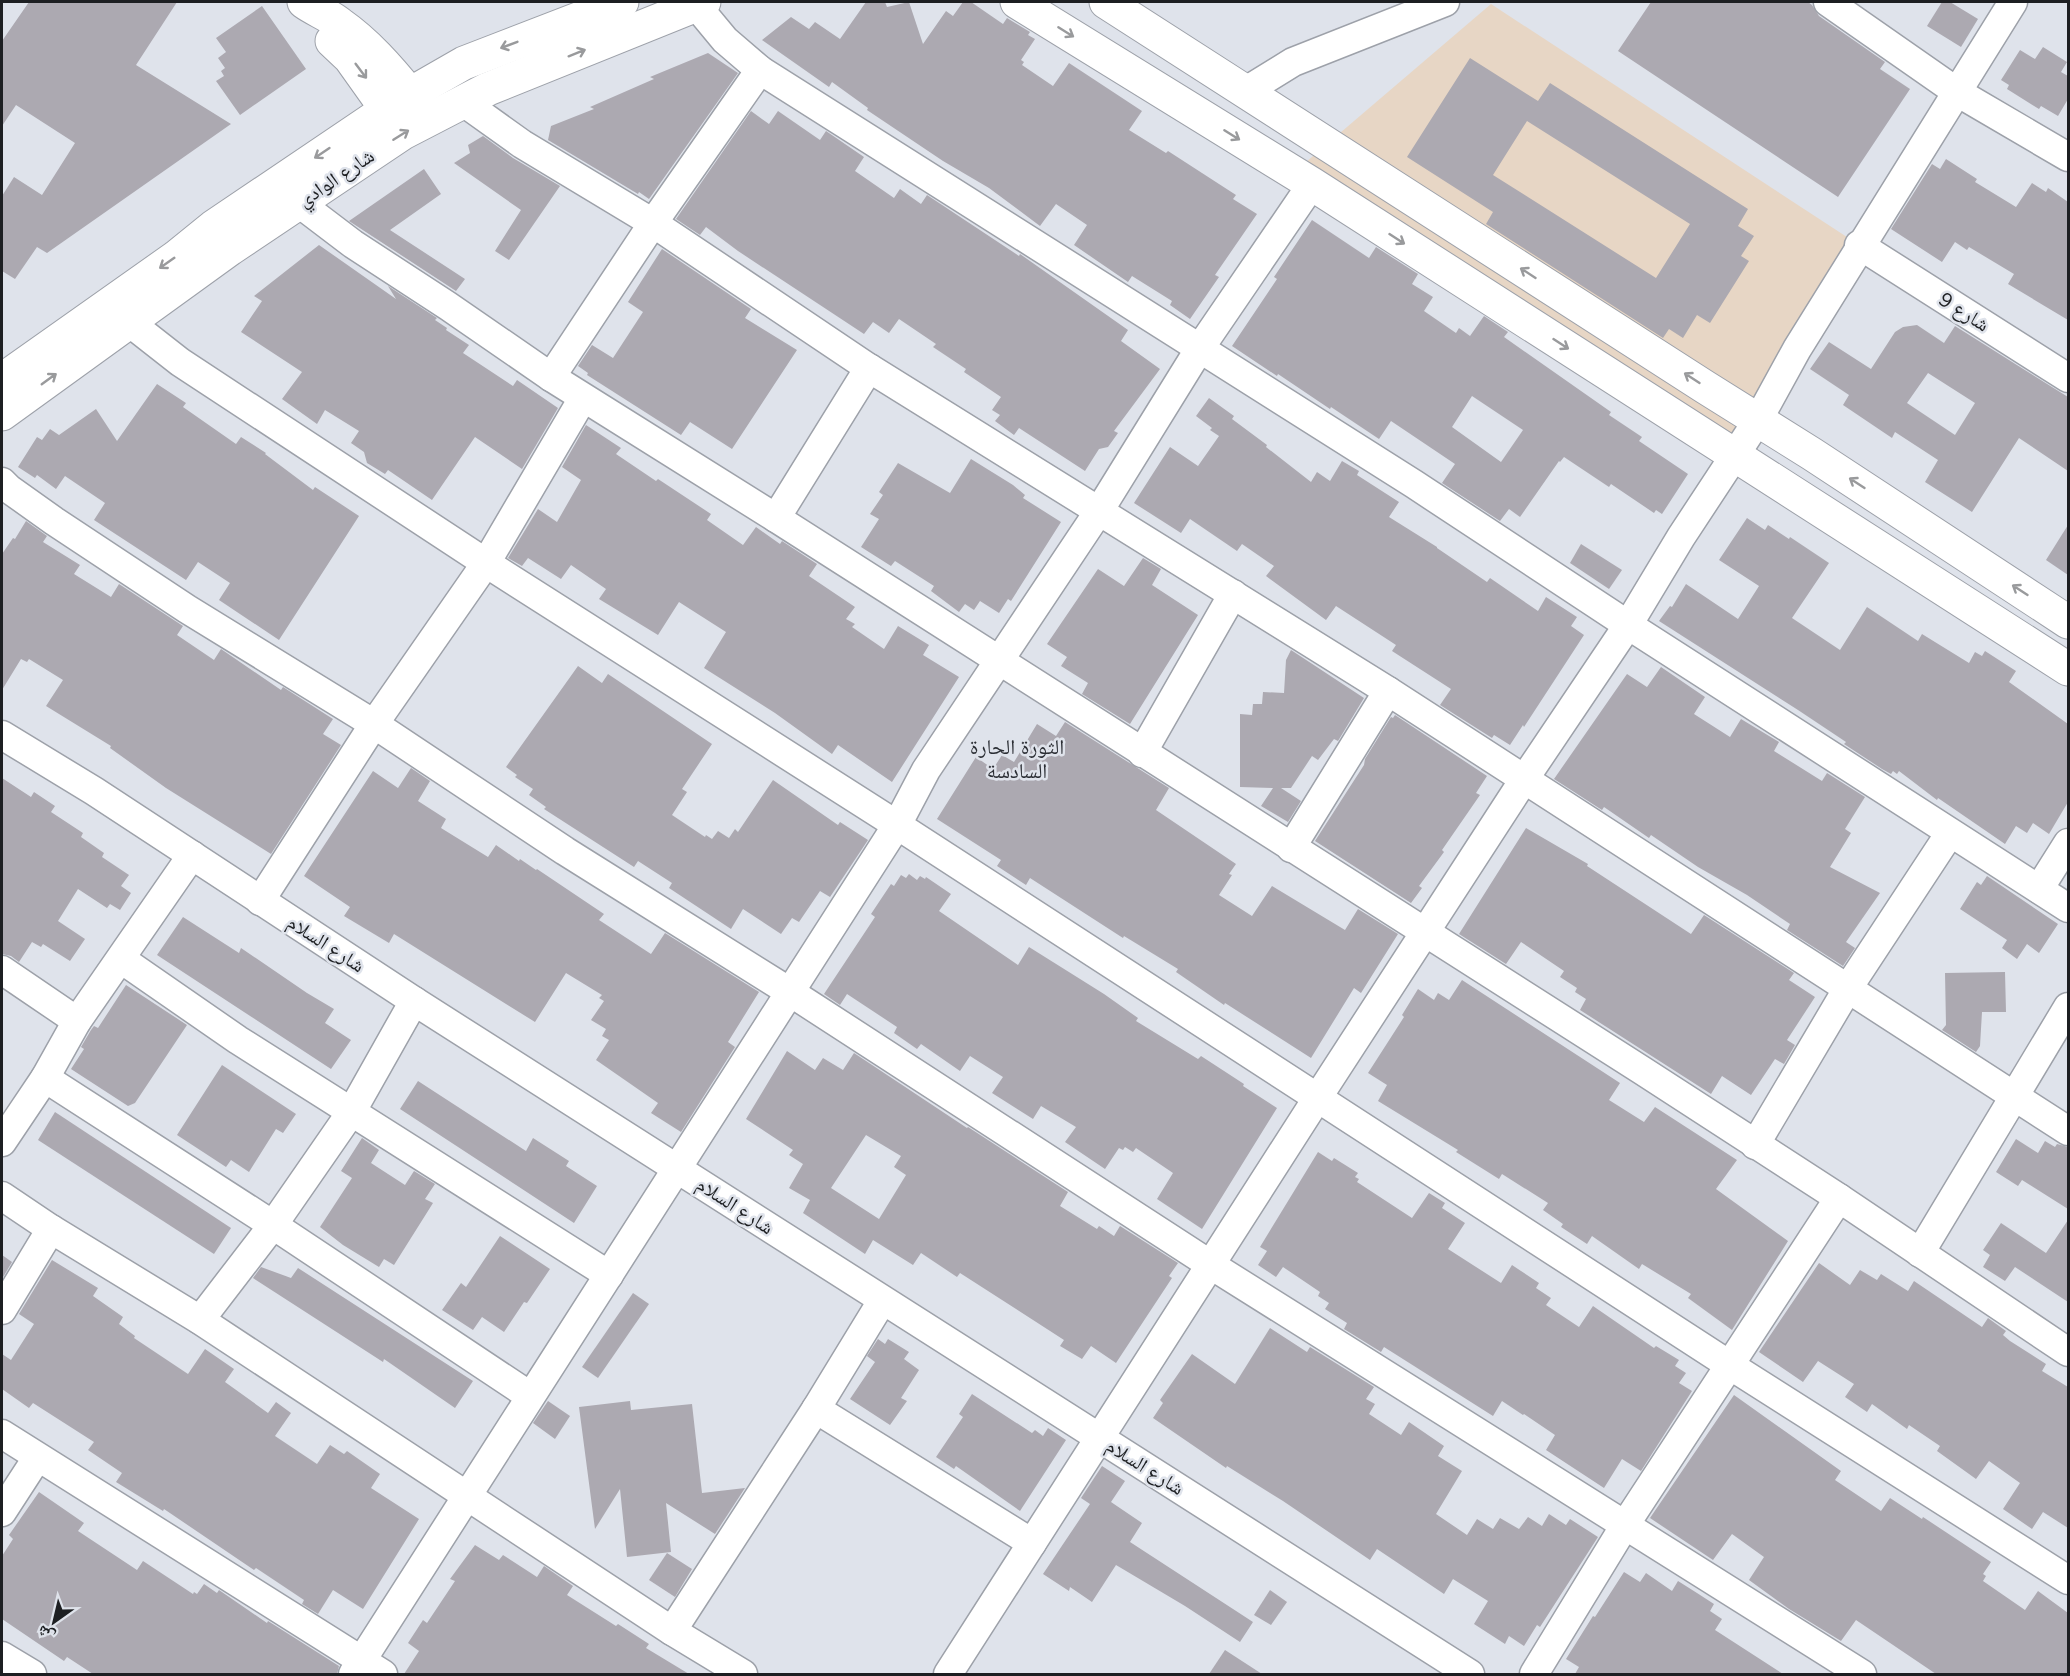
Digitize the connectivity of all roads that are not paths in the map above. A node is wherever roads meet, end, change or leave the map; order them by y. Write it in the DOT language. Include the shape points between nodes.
graph roads {
  1 [pos="622,2"];
  2 [pos="1017,2"];
  3 [pos="1106,2"];
  4 [pos="1445,2"];
  5 [pos="1828,2"];
  6 [pos="2013,2"];
  7 [pos="700,3"];
  8 [pos="318,4"];
  9 [pos="760,70"];
  10 [pos="1246,91"];
  11 [pos="1957,92"];
  12 [pos="462,101"];
  13 [pos="399,102"];
  14 [pos="2068,157"];
  15 [pos="1312,184"];
  16 [pos="299,203"];
  17 [pos="653,224"];
  18 [pos="1859,246"];
  19 [pos="129,322"];
  20 [pos="1200,348"];
  21 [pos="870,368"];
  22 [pos="550,377"];
  23 [pos="2068,378"];
  24 [pos="2,380"];
  25 [pos="583,398"];
  26 [pos="2,414"];
  27 [pos="1758,420"];
  28 [pos="1734,454"];
  29 [pos="2,482"];
  30 [pos="1099,511"];
  31 [pos="776,518"];
  32 [pos="486,563"];
  33 [pos="1233,594"];
  34 [pos="2068,622"];
  35 [pos="1628,625"];
  36 [pos="1000,661"];
  37 [pos="2068,669"];
  38 [pos="1388,691"];
  39 [pos="374,724"];
  40 [pos="5,741"];
  41 [pos="1142,753"];
  42 [pos="1525,778"];
  43 [pos="897,825"];
  44 [pos="1950,833"];
  45 [pos="2068,843"];
  46 [pos="1291,848"];
  47 [pos="192,855"];
  48 [pos="2039,889"];
  49 [pos="260,901"];
  50 [pos="2068,909"];
  51 [pos="1426,933"];
  52 [pos="121,959"];
  53 [pos="2,970"];
  54 [pos="1848,988"];
  55 [pos="790,992"];
  56 [pos="414,1001"];
  57 [pos="2068,1007"];
  58 [pos="77,1021"];
  59 [pos="45,1078"];
  60 [pos="1318,1097"];
  61 [pos="2015,1098"];
  62 [pos="352,1111"];
  63 [pos="2068,1131"];
  64 [pos="2,1142"];
  65 [pos="1755,1145"];
  66 [pos="676,1168"];
  67 [pos="2,1196"];
  68 [pos="1839,1198"];
  69 [pos="273,1225"];
  70 [pos="51,1229"];
  71 [pos="1920,1253"];
  72 [pos="1211,1265"];
  73 [pos="609,1275"];
  74 [pos="882,1301"];
  75 [pos="2,1310"];
  76 [pos="200,1320"];
  77 [pos="2068,1352"];
  78 [pos="1731,1366"];
  79 [pos="530,1396"];
  80 [pos="816,1409"];
  81 [pos="2,1434"];
  82 [pos="1100,1439"];
  83 [pos="37,1458"];
  84 [pos="466,1496"];
  85 [pos="2,1512"];
  86 [pos="1625,1525"];
  87 [pos="1032,1543"];
  88 [pos="2068,1580"];
  89 [pos="672,1631"];
  90 [pos="2,1656"];
  91 [pos="366,1670"];
  92 [pos="32,1674"];
  93 [pos="742,1674"];
  94 [pos="948,1674"];
  95 [pos="1470,1674"];
  96 [pos="1534,1674"];
  97 [pos="1862,1674"];
  1 -- 13 [label="street, شارع الوادي, one-way" via="464,63"];
  2 -- 15 [label="street, one-way"];
  3 -- 10 [label="street"];
  4 -- 10 [label="street" via="1293,62"];
  5 -- 11 [label="street"];
  6 -- 11 [label="street"];
  7 -- 9 [label="street" via="724,40"];
  12 -- 7 [label="street, شارع الوادي, one-way"];
  8 -- 13 [label="street" via="324,33"];
  9 -- 17 [label="street"];
  9 -- 20 [label="street"];
  27 -- 10 [label="street, one-way"];
  11 -- 14 [label="street"];
  11 -- 18 [label="street"];
  16 -- 12 [label="street, شارع الوادي, one-way" via="403,133"];
  12 -- 17 [label="street" via="530,149"];
  13 -- 24 [label="street, شارع الوادي, one-way" via="213,227"];
  15 -- 20 [label="street"];
  15 -- 28 [label="street, one-way"];
  16 -- 19 [label="street, شارع الوادي"];
  16 -- 22 [label="street"];
  17 -- 21 [label="street"];
  17 -- 22 [label="street"];
  18 -- 23 [label="street, شارع 9"];
  18 -- 27 [label="street"];
  26 -- 19 [label="street, شارع الوادي, one-way"];
  19 -- 32 [label="street" via="199,375"];
  20 -- 30 [label="street"];
  20 -- 35 [label="street"];
  21 -- 30 [label="street"];
  21 -- 31 [label="street"];
  22 -- 25 [label="street"];
  25 -- 31 [label="street"];
  25 -- 32 [label="street"];
  27 -- 28 [label="street"];
  34 -- 27 [label="street, one-way"];
  28 -- 35 [label="street"];
  28 -- 37 [label="street"];
  29 -- 39 [label="street" via="187,609"];
  30 -- 33 [label="street"];
  30 -- 36 [label="street"];
  31 -- 36 [label="street"];
  32 -- 39 [label="street"];
  32 -- 43 [label="street"];
  33 -- 38 [label="street"];
  33 -- 41 [label="street"];
  35 -- 42 [label="street"];
  35 -- 44 [label="street"];
  36 -- 41 [label="street"];
  36 -- 43 [label="street" via="926,770"];
  38 -- 42 [label="street"];
  38 -- 46 [label="street"];
  39 -- 49 [label="street"];
  39 -- 55 [label="street" via="565,851"];
  40 -- 47 [label="street, شارع السلام" via="94,791"];
  41 -- 46 [label="street"];
  42 -- 51 [label="street"];
  42 -- 54 [label="street"];
  43 -- 55 [label="street"];
  43 -- 60 [label="street"];
  44 -- 48 [label="street"];
  44 -- 54 [label="street"];
  45 -- 48 [label="street"];
  46 -- 51 [label="street"];
  47 -- 49 [label="street, شارع السلام"];
  47 -- 52 [label="street"];
  48 -- 50 [label="street"];
  49 -- 56 [label="street, شارع السلام"];
  51 -- 60 [label="street"];
  51 -- 65 [label="street"];
  52 -- 58 [label="street"];
  52 -- 62 [label="street" via="238,1040"];
  53 -- 58 [label="street"];
  54 -- 61 [label="street"];
  54 -- 65 [label="street"];
  55 -- 66 [label="street"];
  55 -- 72 [label="street"];
  56 -- 62 [label="street"];
  56 -- 66 [label="street, شارع السلام"];
  57 -- 61 [label="street"];
  58 -- 59 [label="street"];
  59 -- 64 [label="street"];
  59 -- 69 [label="street"];
  60 -- 72 [label="street"];
  60 -- 78 [label="street"];
  61 -- 63 [label="street"];
  61 -- 71 [label="street"];
  62 -- 69 [label="street"];
  62 -- 73 [label="street"];
  65 -- 68 [label="street"];
  66 -- 73 [label="street"];
  66 -- 74 [label="street, شارع السلام"];
  67 -- 70 [label="street"];
  68 -- 71 [label="street"];
  68 -- 78 [label="street"];
  69 -- 76 [label="street"];
  69 -- 79 [label="street"];
  70 -- 75 [label="street"];
  70 -- 76 [label="street"];
  71 -- 77 [label="street"];
  72 -- 82 [label="street"];
  72 -- 86 [label="street"];
  73 -- 79 [label="street"];
  74 -- 80 [label="street"];
  74 -- 82 [label="street, شارع السلام"];
  76 -- 84 [label="street"];
  78 -- 86 [label="street"];
  78 -- 88 [label="street"];
  79 -- 84 [label="street"];
  80 -- 87 [label="street"];
  80 -- 89 [label="street"];
  81 -- 83 [label="street"];
  82 -- 87 [label="street"];
  82 -- 95 [label="street, شارع السلام"];
  83 -- 85 [label="street"];
  83 -- 91 [label="street"];
  84 -- 89 [label="street"];
  84 -- 91 [label="street"];
  86 -- 96 [label="street"];
  86 -- 97 [label="street"];
  87 -- 94 [label="street"];
  89 -- 93 [label="street"];
  90 -- 92 [label="street"];
}
